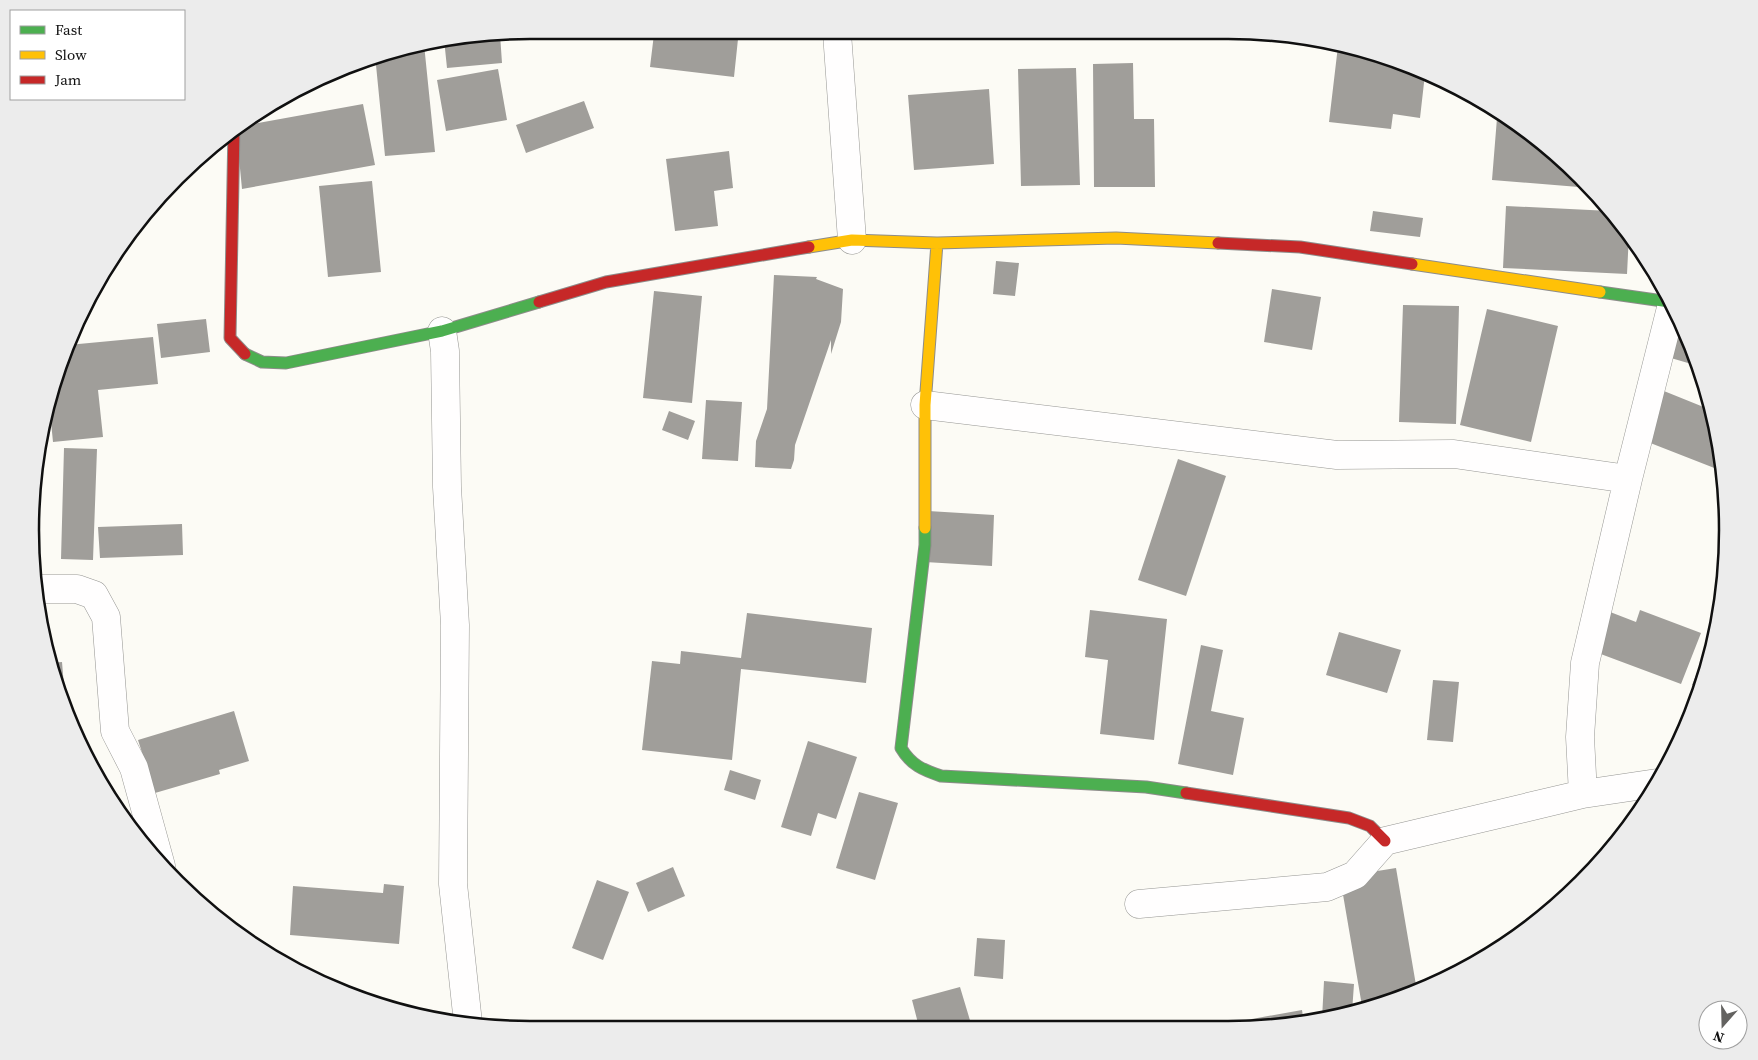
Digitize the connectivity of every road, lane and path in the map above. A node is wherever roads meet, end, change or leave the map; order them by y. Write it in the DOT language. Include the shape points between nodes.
graph roads {
  1 [pos="837,39"];
  2 [pos="234,138"];
  3 [pos="852,240"];
  4 [pos="937,243"];
  5 [pos="1663,302"];
  6 [pos="1669,312"];
  7 [pos="442,331"];
  8 [pos="926,406"];
  9 [pos="1628,479"];
  10 [pos="43,589"];
  11 [pos="1648,784"];
  12 [pos="1583,794"];
  13 [pos="1385,841"];
  14 [pos="156,848"];
  15 [pos="1139,904"];
  16 [pos="467,1017"];
  1 -- 3 [label="street"];
  2 -- 7 [label="street" via="230,338 245,354 262,362 286,363"];
  3 -- 4 [label="street"];
  3 -- 7 [label="street" via="606,282"];
  4 -- 5 [label="street" via="1116,238 1300,247"];
  4 -- 8 [label="street"];
  6 -- 9 [label="street"];
  7 -- 16 [label="street" via="455,625 453,884"];
  8 -- 9 [label="street" via="1337,455 1454,454"];
  8 -- 13 [label="street" via="925,545 901,748 908,761 941,776 1146,787 1349,818 1370,826"];
  9 -- 12 [label="street" via="1585,663 1580,737"];
  10 -- 14 [label="street" via="78,589 94,595 106,617 115,731 134,768"];
  11 -- 12 [label="street"];
  12 -- 13 [label="street"];
  13 -- 15 [label="street" via="1355,875 1327,887"];
}
